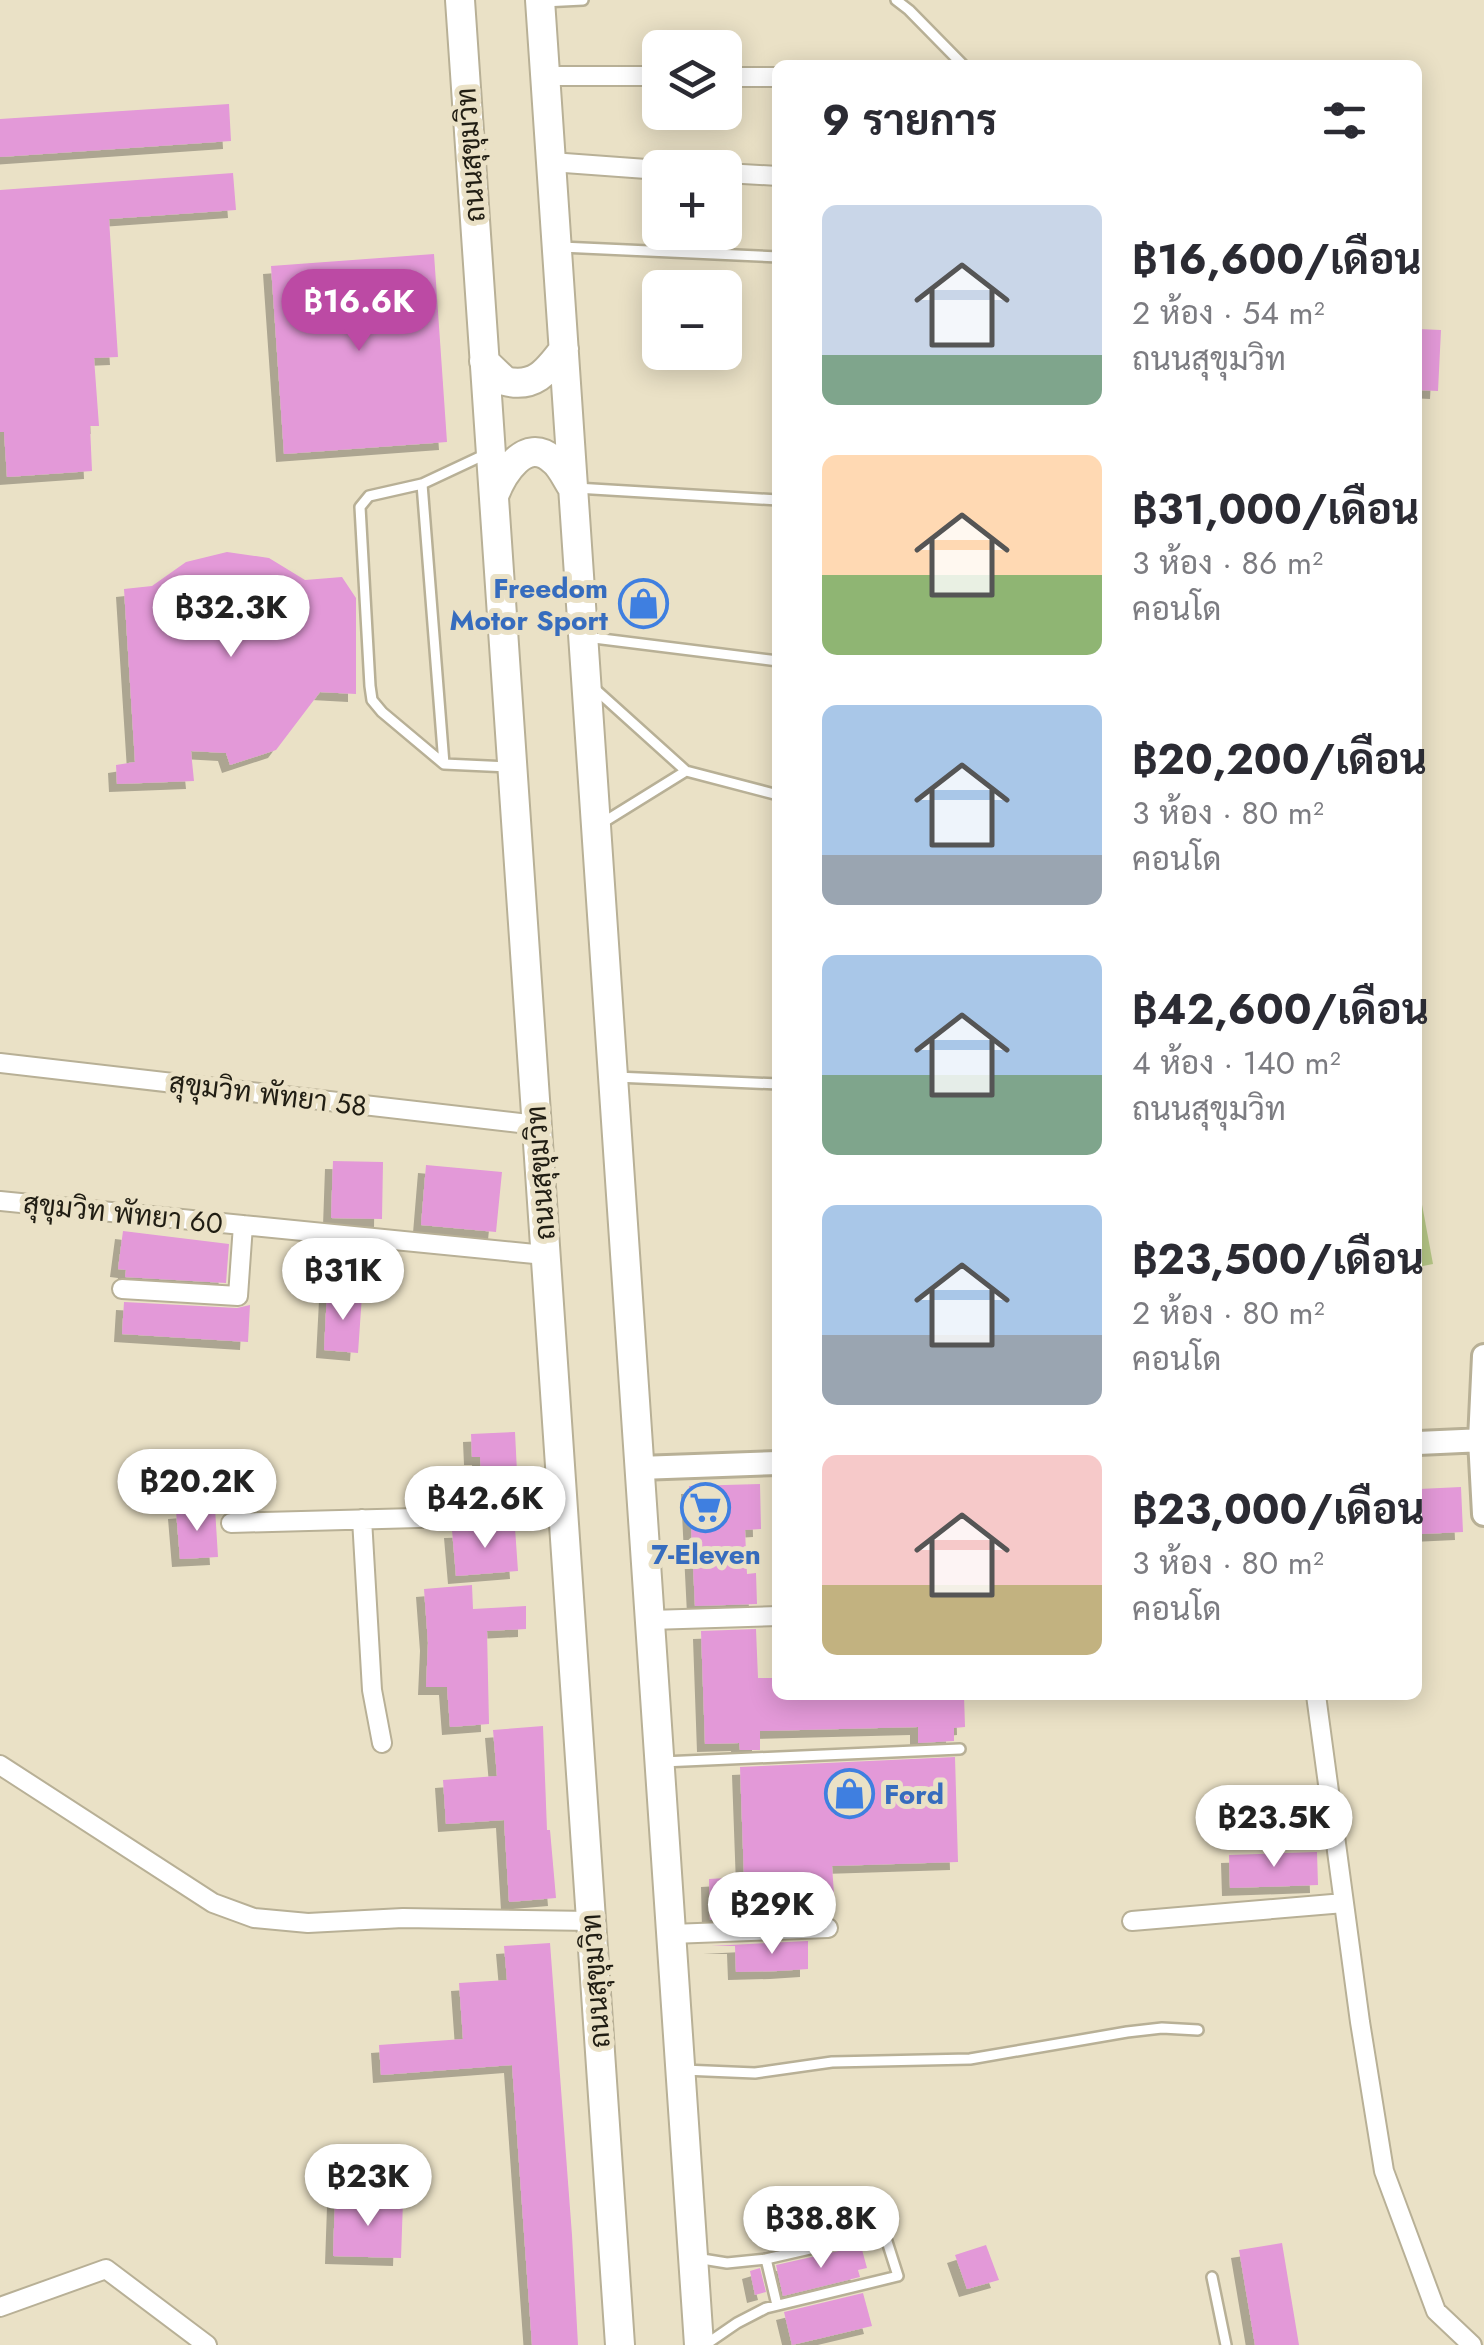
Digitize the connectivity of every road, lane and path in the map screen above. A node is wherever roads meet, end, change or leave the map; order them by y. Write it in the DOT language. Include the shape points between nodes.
graph roads {
  1 [pos="460,0"];
  2 [pos="583,0"];
  3 [pos="896,0"];
  4 [pos="540,1"];
  5 [pos="959,60"];
  6 [pos="546,76"];
  7 [pos="642,76"];
  8 [pos="742,76"];
  9 [pos="772,77"];
  10 [pos="551,162"];
  11 [pos="642,169"];
  12 [pos="742,174"];
  13 [pos="772,176"];
  14 [pos="557,246"];
  15 [pos="772,257"];
  16 [pos="564,349"];
  17 [pos="484,361"];
  18 [pos="490,452"];
  19 [pos="422,484"];
  20 [pos="573,488"];
  21 [pos="494,498"];
  22 [pos="772,500"];
  23 [pos="583,636"];
  24 [pos="772,660"];
  25 [pos="586,681"];
  26 [pos="444,764"];
  27 [pos="512,767"];
  28 [pos="686,771"];
  29 [pos="772,793"];
  30 [pos="596,828"];
  31 [pos="0,1062"];
  32 [pos="613,1078"];
  33 [pos="772,1084"];
  34 [pos="536,1125"];
  35 [pos="0,1200"];
  36 [pos="243,1225"];
  37 [pos="545,1255"];
  38 [pos="122,1289"];
  39 [pos="1484,1356"];
  40 [pos="1482,1440"];
  41 [pos="1422,1443"];
  42 [pos="772,1463"];
  43 [pos="639,1468"];
  44 [pos="563,1514"];
  45 [pos="1484,1514"];
  46 [pos="362,1519"];
  47 [pos="232,1522"];
  48 [pos="772,1616"];
  49 [pos="650,1620"];
  50 [pos="1317,1700"];
  51 [pos="382,1743"];
  52 [pos="960,1749"];
  53 [pos="659,1762"];
  54 [pos="0,1765"];
  55 [pos="1344,1904"];
  56 [pos="591,1921"];
  57 [pos="1132,1921"];
  58 [pos="828,1928"];
  59 [pos="671,1934"];
  60 [pos="1198,2030"];
  61 [pos="680,2070"];
  62 [pos="693,2258"];
  63 [pos="766,2259"];
  64 [pos="1212,2277"];
  65 [pos="777,2305"];
  66 [pos="0,2306"];
  67 [pos="207,2345"];
  68 [pos="620,2345"];
  69 [pos="702,2345"];
  70 [pos="1226,2345"];
  71 [pos="1472,2345"];
  1 -- 17 [label="highway, ถนนสุขุมวิท"];
  2 -- 4 [label="lane"];
  3 -- 5 [label="lane"];
  4 -- 6 [label="highway"];
  6 -- 7 [label="street"];
  6 -- 10 [label="highway"];
  8 -- 9 [label="street"];
  10 -- 11 [label="street"];
  10 -- 14 [label="highway"];
  12 -- 13 [label="street"];
  14 -- 15 [label="lane"];
  14 -- 16 [label="highway"];
  16 -- 17 [label="highway" via="542,377 527,383 505,381"];
  16 -- 20 [label="highway"];
  17 -- 18 [label="highway, ถนนสุขุมวิท"];
  18 -- 19 [label="lane"];
  18 -- 21 [label="highway, ถนนสุขุมวิท"];
  19 -- 26 [label="lane"];
  19 -- 26 [label="lane" via="369,496 360,507 370,686 382,712"];
  20 -- 21 [label="highway" via="555,461 535,452 502,474"];
  20 -- 22 [label="lane"];
  20 -- 23 [label="highway"];
  21 -- 27 [label="highway, ถนนสุขุมวิท"];
  23 -- 24 [label="lane"];
  23 -- 25 [label="highway"];
  25 -- 28 [label="lane"];
  25 -- 30 [label="highway"];
  26 -- 27 [label="lane"];
  27 -- 34 [label="highway, ถนนสุขุมวิท"];
  28 -- 29 [label="lane"];
  28 -- 30 [label="lane"];
  30 -- 32 [label="highway"];
  31 -- 34 [label="street, สุขุมวิท พัทยา 58"];
  32 -- 33 [label="lane"];
  32 -- 43 [label="highway"];
  34 -- 37 [label="highway, ถนนสุขุมวิท"];
  35 -- 36 [label="street, สุขุมวิท พัทยา 60"];
  36 -- 37 [label="street, สุขุมวิท พัทยา 60"];
  36 -- 38 [label="street" via="238,1296"];
  37 -- 44 [label="highway, ถนนสุขุมวิท"];
  39 -- 40 [label="street"];
  40 -- 41 [label="street"];
  40 -- 45 [label="street"];
  42 -- 43 [label="street"];
  43 -- 49 [label="highway"];
  44 -- 46 [label="street"];
  44 -- 56 [label="highway, ถนนสุขุมวิท"];
  46 -- 47 [label="street"];
  46 -- 51 [label="street" via="372,1690"];
  48 -- 49 [label="street"];
  49 -- 53 [label="highway"];
  50 -- 55 [label="street"];
  52 -- 53 [label="lane"];
  53 -- 59 [label="highway"];
  54 -- 56 [label="street" via="213,1904 254,1918"];
  55 -- 57 [label="street"];
  55 -- 71 [label="street" via="1384,2171 1436,2311"];
  56 -- 68 [label="highway, ถนนสุขุมวิท"];
  58 -- 59 [label="street"];
  59 -- 61 [label="highway"];
  60 -- 61 [label="lane" via="1145,2030 970,2059 832,2062 755,2073"];
  61 -- 62 [label="highway"];
  62 -- 63 [label="lane" via="727,2264"];
  62 -- 69 [label="highway"];
  63 -- 65 [label="lane"];
  63 -- 65 [label="lane" via="884,2232 898,2276"];
  64 -- 70 [label="lane"];
  65 -- 69 [label="lane"];
  66 -- 67 [label="street" via="106,2269"];
}
